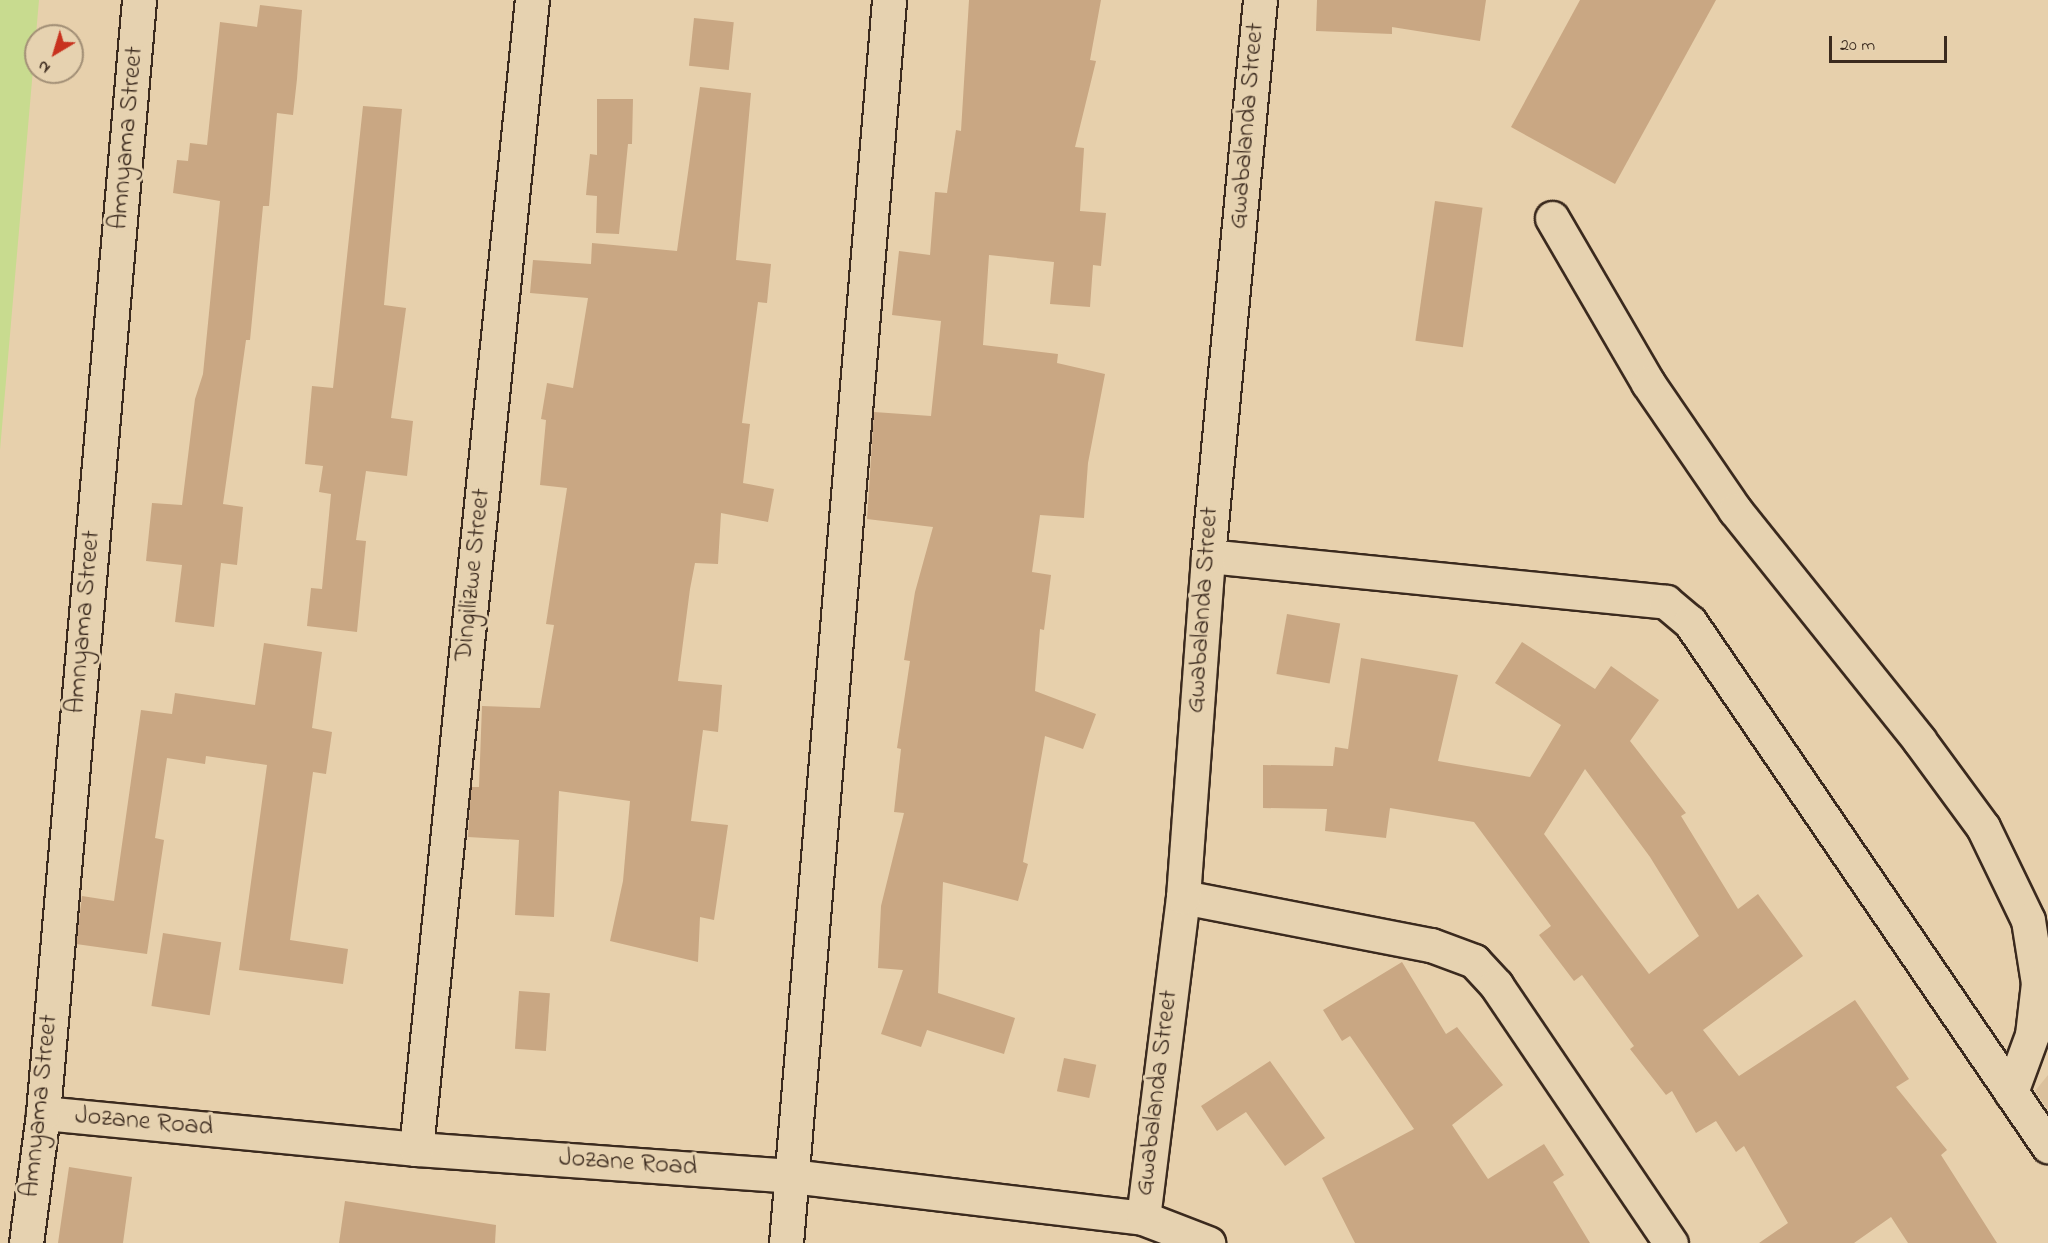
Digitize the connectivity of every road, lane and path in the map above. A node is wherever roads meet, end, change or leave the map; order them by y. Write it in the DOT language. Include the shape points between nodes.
graph roads {
  1 [pos="140,0"];
  2 [pos="532,0"];
  3 [pos="889,0"];
  4 [pos="1260,0"];
  5 [pos="1552,218"];
  6 [pos="1208,556"];
  7 [pos="1183,897"];
  8 [pos="2011,1092"];
  9 [pos="43,1113"];
  10 [pos="2048,1146"];
  11 [pos="416,1149"];
  12 [pos="792,1176"];
  13 [pos="1143,1218"];
  14 [pos="26,1243"];
  15 [pos="786,1243"];
  16 [pos="1208,1243"];
  17 [pos="1671,1243"];
  1 -- 9 [label="street, Amnyama Street"];
  2 -- 11 [label="street, Dingilizwe Street"];
  3 -- 12 [label="street"];
  4 -- 6 [label="street, Gwabalanda Street"];
  5 -- 8 [label="street" via="1648,383 1735,510 1919,740 1983,827 2028,920 2038,983 2032,1035"];
  6 -- 7 [label="street, Gwabalanda Street"];
  6 -- 8 [label="street" via="1666,602 1690,622"];
  7 -- 13 [label="street, Gwabalanda Street"];
  7 -- 17 [label="street" via="1431,945 1474,961 1496,985"];
  8 -- 10 [label="street"];
  9 -- 11 [label="street, Jozane Road"];
  9 -- 14 [label="street, Amnyama Street"];
  11 -- 12 [label="street, Jozane Road"];
  12 -- 13 [label="street, Jozane Road"];
  12 -- 15 [label="street"];
  13 -- 16 [label="street, Jozane Road"];
}
